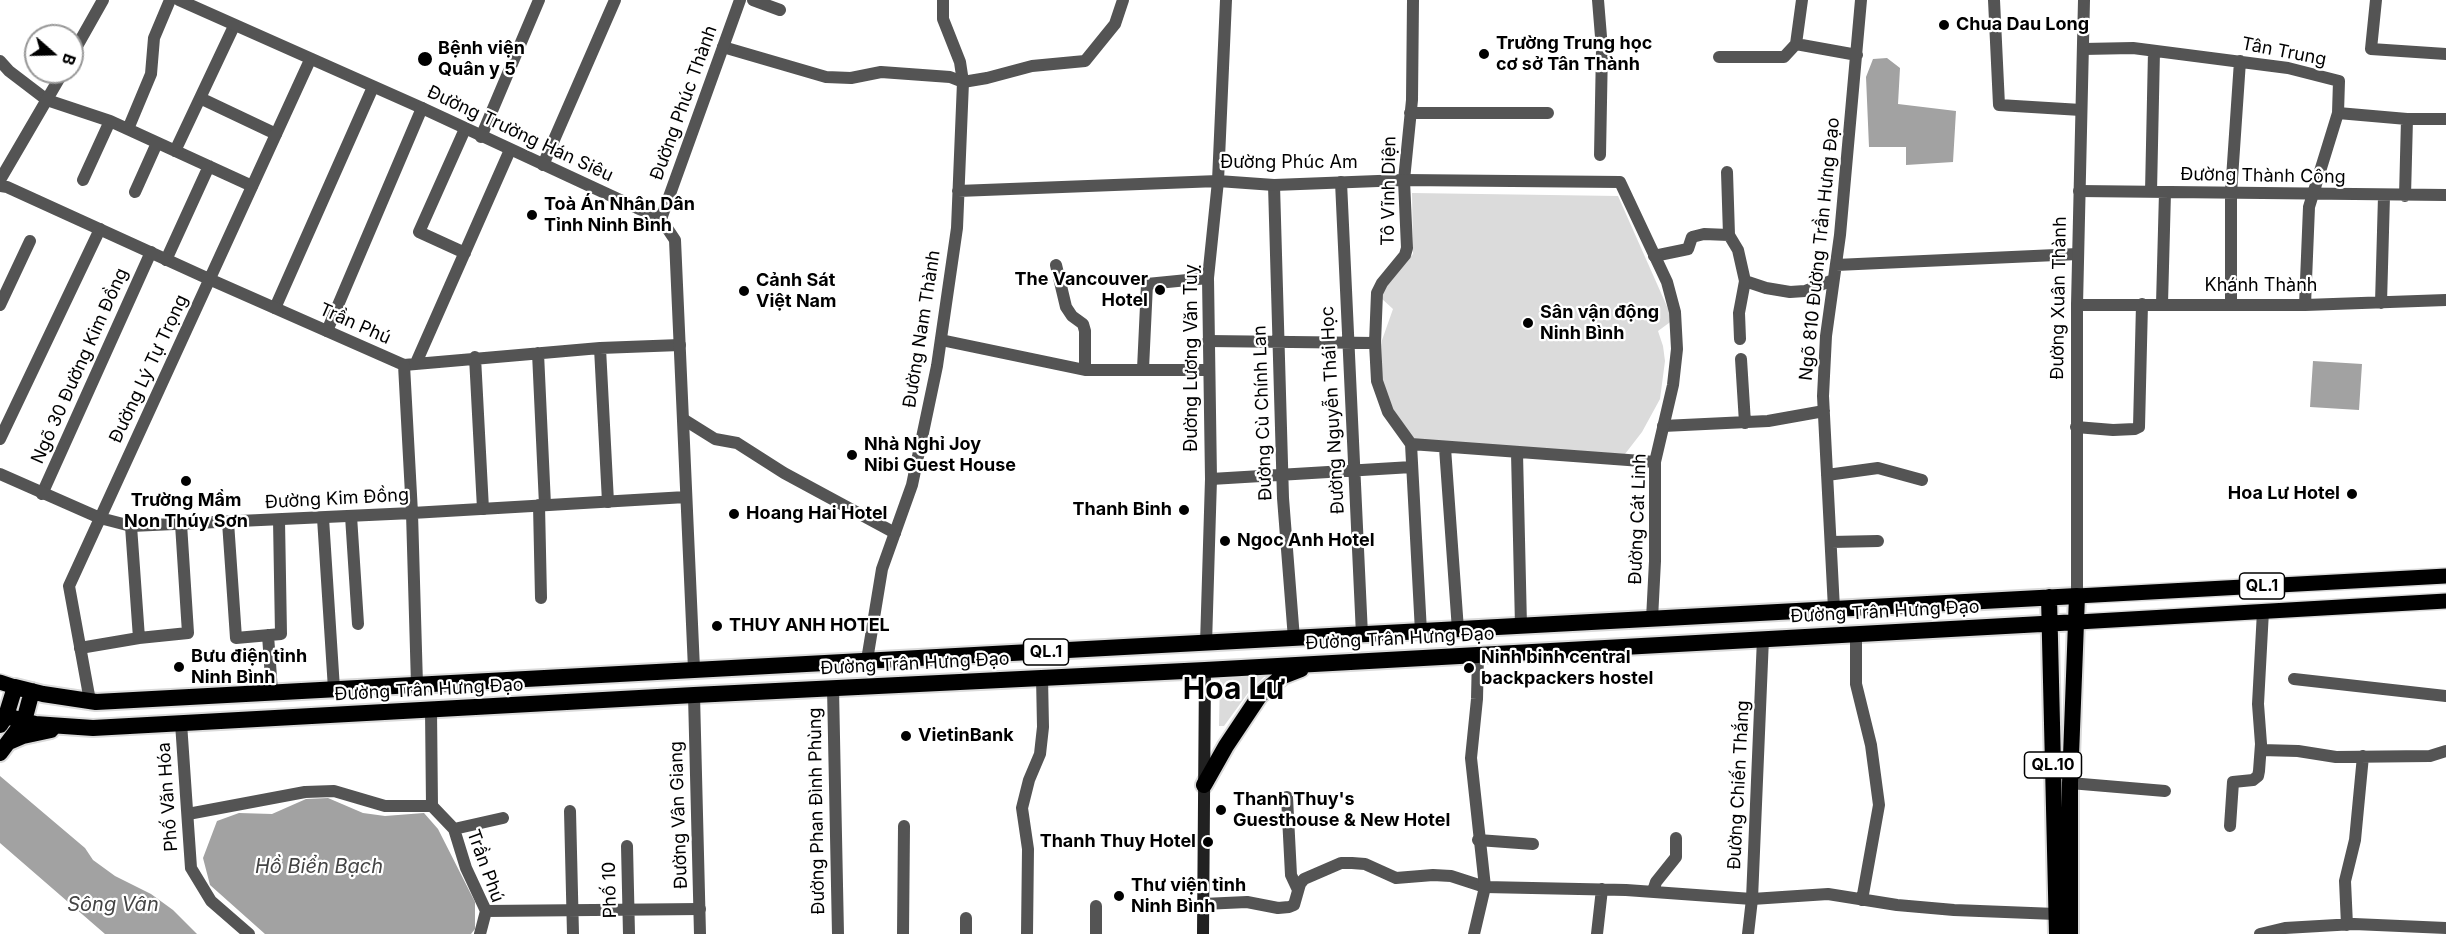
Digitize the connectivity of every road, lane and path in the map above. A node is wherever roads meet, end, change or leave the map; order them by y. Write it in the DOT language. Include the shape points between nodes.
graph roads {
  1 [pos="103,0"];
  2 [pos="170,0"];
  3 [pos="178,0"];
  4 [pos="539,0"];
  5 [pos="615,0"];
  6 [pos="740,0"];
  7 [pos="753,0"];
  8 [pos="943,0"];
  9 [pos="1123,0"];
  10 [pos="1226,0"];
  11 [pos="1413,0"];
  12 [pos="1598,0"];
  13 [pos="1802,0"];
  14 [pos="1861,0"];
  15 [pos="1994,0"];
  16 [pos="2084,0"];
  17 [pos="2376,0"];
  18 [pos="780,10"];
  19 [pos="234,26"];
  20 [pos="84,34"];
  21 [pos="1796,44"];
  22 [pos="723,47"];
  23 [pos="2082,49"];
  24 [pos="2154,51"];
  25 [pos="1857,54"];
  26 [pos="2446,54"];
  27 [pos="1719,57"];
  28 [pos="310,60"];
  29 [pos="0,61"];
  30 [pos="2240,61"];
  31 [pos="963,82"];
  32 [pos="56,84"];
  33 [pos="373,87"];
  34 [pos="200,99"];
  35 [pos="47,100"];
  36 [pos="422,108"];
  37 [pos="2081,110"];
  38 [pos="1410,113"];
  39 [pos="1548,113"];
  40 [pos="2338,113"];
  41 [pos="2407,119"];
  42 [pos="2446,119"];
  43 [pos="110,121"];
  44 [pos="128,129"];
  45 [pos="465,129"];
  46 [pos="276,134"];
  47 [pos="481,137"];
  48 [pos="157,143"];
  49 [pos="510,150"];
  50 [pos="175,151"];
  51 [pos="1600,155"];
  52 [pos="543,165"];
  53 [pos="209,166"];
  54 [pos="1727,172"];
  55 [pos="0,180"];
  56 [pos="83,180"];
  57 [pos="1404,180"];
  58 [pos="1218,181"];
  59 [pos="1341,182"];
  60 [pos="1620,182"];
  61 [pos="1274,185"];
  62 [pos="0,186"];
  63 [pos="252,186"];
  64 [pos="958,191"];
  65 [pos="2079,191"];
  66 [pos="135,192"];
  67 [pos="2151,192"];
  68 [pos="2164,192"];
  69 [pos="2231,193"];
  70 [pos="2313,194"];
  71 [pos="2446,195"];
  72 [pos="2384,196"];
  73 [pos="2405,196"];
  74 [pos="661,219"];
  75 [pos="100,229"];
  76 [pos="1729,235"];
  77 [pos="30,241"];
  78 [pos="151,252"];
  79 [pos="465,252"];
  80 [pos="2078,254"];
  81 [pos="1654,256"];
  82 [pos="166,260"];
  83 [pos="1056,265"];
  84 [pos="1836,265"];
  85 [pos="1208,278"];
  86 [pos="209,279"];
  87 [pos="1833,280"];
  88 [pos="1745,281"];
  89 [pos="4,284"];
  90 [pos="2446,300"];
  91 [pos="2381,303"];
  92 [pos="2077,304"];
  93 [pos="2142,304"];
  94 [pos="2162,304"];
  95 [pos="2231,304"];
  96 [pos="2305,304"];
  97 [pos="0,305"];
  98 [pos="275,308"];
  99 [pos="327,331"];
  100 [pos="1740,339"];
  101 [pos="941,340"];
  102 [pos="1208,341"];
  103 [pos="1279,341"];
  104 [pos="1347,341"];
  105 [pos="1375,343"];
  106 [pos="680,345"];
  107 [pos="600,348"];
  108 [pos="538,352"];
  109 [pos="475,357"];
  110 [pos="1741,359"];
  111 [pos="410,364"];
  112 [pos="1143,369"];
  113 [pos="1085,370"];
  114 [pos="1209,370"];
  115 [pos="1824,411"];
  116 [pos="683,419"];
  117 [pos="1745,423"];
  118 [pos="1663,426"];
  119 [pos="2076,427"];
  120 [pos="0,439"];
  121 [pos="1411,444"];
  122 [pos="1445,448"];
  123 [pos="1517,453"];
  124 [pos="1655,462"];
  125 [pos="1412,467"];
  126 [pos="1353,471"];
  127 [pos="0,474"];
  128 [pos="1282,475"];
  129 [pos="1827,475"];
  130 [pos="1211,479"];
  131 [pos="1922,480"];
  132 [pos="42,494"];
  133 [pos="686,497"];
  134 [pos="608,502"];
  135 [pos="542,505"];
  136 [pos="483,509"];
  137 [pos="412,513"];
  138 [pos="351,516"];
  139 [pos="100,518"];
  140 [pos="323,518"];
  141 [pos="279,520"];
  142 [pos="228,522"];
  143 [pos="181,524"];
  144 [pos="131,526"];
  145 [pos="895,533"];
  146 [pos="1878,541"];
  147 [pos="1831,542"];
  148 [pos="2446,576"];
  149 [pos="2078,596"];
  150 [pos="2049,597"];
  151 [pos="541,598"];
  152 [pos="2446,601"];
  153 [pos="1834,609"];
  154 [pos="2263,611"];
  155 [pos="1652,619"];
  156 [pos="2078,622"];
  157 [pos="2050,623"];
  158 [pos="358,624"];
  159 [pos="1521,626"];
  160 [pos="1458,630"];
  161 [pos="1421,632"];
  162 [pos="1856,633"];
  163 [pos="268,635"];
  164 [pos="1362,635"];
  165 [pos="139,638"];
  166 [pos="1763,638"];
  167 [pos="1294,639"];
  168 [pos="1206,644"];
  169 [pos="80,648"];
  170 [pos="1478,654"];
  171 [pos="867,660"];
  172 [pos="1313,663"];
  173 [pos="693,669"];
  174 [pos="1205,670"];
  175 [pos="1042,677"];
  176 [pos="2294,679"];
  177 [pos="8,684"];
  178 [pos="417,685"];
  179 [pos="833,688"];
  180 [pos="334,689"];
  181 [pos="32,692"];
  182 [pos="272,692"];
  183 [pos="694,694"];
  184 [pos="2446,696"];
  185 [pos="90,701"];
  186 [pos="424,710"];
  187 [pos="2,718"];
  188 [pos="24,721"];
  189 [pos="181,723"];
  190 [pos="93,728"];
  191 [pos="4,748"];
  192 [pos="2261,750"];
  193 [pos="2446,751"];
  194 [pos="2363,756"];
  195 [pos="2070,783"];
  196 [pos="1204,785"];
  197 [pos="2165,791"];
  198 [pos="1287,797"];
  199 [pos="432,806"];
  200 [pos="570,810"];
  201 [pos="188,813"];
  202 [pos="503,818"];
  203 [pos="2230,825"];
  204 [pos="904,826"];
  205 [pos="454,829"];
  206 [pos="1676,838"];
  207 [pos="1478,840"];
  208 [pos="1533,844"];
  209 [pos="627,846"];
  210 [pos="1485,887"];
  211 [pos="1298,890"];
  212 [pos="1602,890"];
  213 [pos="1653,891"];
  214 [pos="1752,899"];
  215 [pos="1862,900"];
  216 [pos="1203,904"];
  217 [pos="1096,906"];
  218 [pos="700,909"];
  219 [pos="572,910"];
  220 [pos="486,911"];
  221 [pos="628,911"];
  222 [pos="2056,914"];
  223 [pos="966,918"];
  224 [pos="2347,925"];
  225 [pos="2446,928"];
  226 [pos="2285,931"];
  227 [pos="249,934"];
  228 [pos="480,934"];
  229 [pos="573,934"];
  230 [pos="629,934"];
  231 [pos="700,934"];
  232 [pos="838,934"];
  233 [pos="903,934"];
  234 [pos="966,934"];
  235 [pos="1027,934"];
  236 [pos="1096,934"];
  237 [pos="1203,934"];
  238 [pos="1474,934"];
  239 [pos="1597,934"];
  240 [pos="1748,934"];
  241 [pos="2056,934"];
  242 [pos="2070,934"];
  243 [pos="2260,934"];
  1 -- 20 [label="street"];
  2 -- 44 [label="street" via="154,38 152,74"];
  3 -- 19 [label="street, Đường Trường Hán Siêu"];
  4 -- 47 [label="street"];
  5 -- 52 [label="street"];
  6 -- 22 [label="street, Đường Phúc Thành"];
  7 -- 18 [label="street"];
  8 -- 31 [label="street, Đường Nam Thành" via="943,19 960,62"];
  9 -- 31 [label="street" via="1114,24 1085,61 1032,66"];
  10 -- 58 [label="street, Đường Lương Văn Tuỵ"];
  11 -- 38 [label="street, Tô Vĩnh Diện"];
  12 -- 51 [label="street" via="1602,49"];
  13 -- 21 [label="street"];
  14 -- 25 [label="street, Ngõ 810 Đường Trần Hưng Đạo"];
  15 -- 37 [label="street" via="2000,105"];
  16 -- 23 [label="street, Đường Xuân Thành"];
  17 -- 26 [label="street" via="2371,49"];
  19 -- 28 [label="street, Đường Trường Hán Siêu"];
  19 -- 34 [label="street"];
  21 -- 25 [label="street"];
  21 -- 27 [label="street" via="1777,58"];
  22 -- 31 [label="street" via="826,77 851,78 881,72 950,77"];
  22 -- 74 [label="street, Đường Phúc Thành"];
  23 -- 24 [label="street, Tân Trung"];
  23 -- 37 [label="street, Đường Xuân Thành"];
  24 -- 30 [label="street, Tân Trung"];
  24 -- 67 [label="street"];
  25 -- 84 [label="street, Ngõ 810 Đường Trần Hưng Đạo"];
  28 -- 33 [label="street, Đường Trường Hán Siêu"];
  28 -- 46 [label="street, Đường Lý Tự Trọng"];
  29 -- 35 [label="street"];
  30 -- 40 [label="street, Tân Trung" via="2339,81"];
  30 -- 69 [label="street"];
  31 -- 64 [label="street, Đường Nam Thành"];
  32 -- 35 [label="street"];
  33 -- 36 [label="street, Đường Trường Hán Siêu"];
  33 -- 98 [label="street"];
  34 -- 46 [label="street"];
  34 -- 50 [label="street"];
  35 -- 43 [label="street"];
  35 -- 55 [label="street"];
  36 -- 45 [label="street, Đường Trường Hán Siêu"];
  36 -- 99 [label="street"];
  37 -- 65 [label="street, Đường Xuân Thành"];
  38 -- 39 [label="street"];
  38 -- 57 [label="street, Tô Vĩnh Diện"];
  40 -- 41 [label="street"];
  40 -- 70 [label="street"];
  41 -- 42 [label="street"];
  41 -- 73 [label="street"];
  43 -- 44 [label="street"];
  43 -- 56 [label="street"];
  44 -- 48 [label="street"];
  45 -- 47 [label="street, Đường Trường Hán Siêu"];
  45 -- 79 [label="street" via="419,232"];
  46 -- 63 [label="street, Đường Lý Tự Trọng"];
  47 -- 49 [label="street, Đường Trường Hán Siêu"];
  48 -- 50 [label="street"];
  48 -- 66 [label="street"];
  49 -- 52 [label="street, Đường Trường Hán Siêu"];
  49 -- 79 [label="street"];
  50 -- 53 [label="street"];
  52 -- 74 [label="street, Đường Trường Hán Siêu"];
  53 -- 63 [label="street"];
  53 -- 82 [label="street"];
  54 -- 76 [label="street"];
  57 -- 59 [label="street, Đường Phúc Am"];
  57 -- 60 [label="street, Đường Phúc Am"];
  57 -- 105 [label="street, Tô Vĩnh Diện" via="1407,248 1400,263 1379,287"];
  58 -- 61 [label="street, Đường Phúc Am"];
  58 -- 64 [label="street, Đường Phúc Am"];
  58 -- 85 [label="street, Đường Lương Văn Tuỵ"];
  59 -- 61 [label="street, Đường Phúc Am"];
  59 -- 104 [label="street, Đường Nguyễn Thái Học"];
  60 -- 81 [label="street, Đường Cát Linh"];
  61 -- 103 [label="street, Đường Cù Chính Lan"];
  62 -- 75 [label="street, Trần Phú"];
  63 -- 86 [label="street, Đường Lý Tự Trọng"];
  64 -- 101 [label="street, Đường Nam Thành" via="957,228"];
  65 -- 67 [label="street, Đường Thành Công"];
  65 -- 80 [label="street, Đường Xuân Thành"];
  67 -- 68 [label="street, Đường Thành Công"];
  68 -- 69 [label="street, Đường Thành Công"];
  68 -- 94 [label="street"];
  69 -- 70 [label="street, Đường Thành Công"];
  69 -- 95 [label="street"];
  70 -- 72 [label="street, Đường Thành Công"];
  70 -- 96 [label="street" via="2309,207"];
  71 -- 73 [label="street, Đường Thành Công"];
  72 -- 73 [label="street, Đường Thành Công"];
  72 -- 91 [label="street"];
  74 -- 106 [label="street" via="675,240"];
  75 -- 78 [label="street, Trần Phú"];
  75 -- 120 [label="street"];
  76 -- 81 [label="street" via="1692,237 1688,249"];
  76 -- 88 [label="street" via="1738,250"];
  77 -- 89 [label="street"];
  78 -- 82 [label="street, Trần Phú"];
  78 -- 132 [label="street, Ngõ 30 Đường Kim Đồng"];
  79 -- 111 [label="street"];
  80 -- 84 [label="street"];
  80 -- 92 [label="street, Đường Xuân Thành"];
  81 -- 118 [label="street, Đường Cát Linh" via="1667,282 1675,312 1677,349"];
  82 -- 86 [label="street, Trần Phú"];
  83 -- 113 [label="street" via="1066,307 1085,331"];
  84 -- 87 [label="street, Ngõ 810 Đường Trần Hưng Đạo"];
  85 -- 102 [label="street, Đường Lương Văn Tuỵ"];
  85 -- 112 [label="street" via="1147,285"];
  86 -- 98 [label="street, Trần Phú"];
  86 -- 139 [label="street, Đường Lý Tự Trọng"];
  87 -- 88 [label="street" via="1806,291 1790,292"];
  87 -- 115 [label="street, Ngõ 810 Đường Trần Hưng Đạo" via="1826,336"];
  88 -- 100 [label="street" via="1739,313"];
  89 -- 97 [label="street"];
  90 -- 91 [label="street, Khánh Thành"];
  91 -- 96 [label="street, Khánh Thành"];
  92 -- 93 [label="street, Khánh Thành"];
  92 -- 119 [label="street, Đường Xuân Thành"];
  93 -- 94 [label="street, Khánh Thành"];
  93 -- 119 [label="street" via="2139,427"];
  94 -- 95 [label="street, Khánh Thành"];
  95 -- 96 [label="street, Khánh Thành"];
  98 -- 99 [label="street, Trần Phú"];
  99 -- 111 [label="street, Trần Phú"];
  101 -- 113 [label="street"];
  101 -- 145 [label="street, Đường Nam Thành" via="912,484"];
  102 -- 103 [label="street"];
  102 -- 114 [label="street, Đường Lương Văn Tuỵ"];
  103 -- 104 [label="street"];
  103 -- 128 [label="street, Đường Cù Chính Lan"];
  104 -- 105 [label="street"];
  104 -- 126 [label="street, Đường Nguyễn Thái Học"];
  105 -- 121 [label="street, Tô Vĩnh Diện" via="1377,381 1388,412"];
  106 -- 107 [label="street"];
  106 -- 116 [label="street"];
  107 -- 108 [label="street"];
  107 -- 134 [label="street"];
  108 -- 109 [label="street"];
  108 -- 135 [label="street"];
  109 -- 111 [label="street"];
  109 -- 136 [label="street"];
  110 -- 117 [label="street"];
  111 -- 137 [label="street, Trần Phú"];
  112 -- 113 [label="street"];
  112 -- 114 [label="street"];
  114 -- 130 [label="street, Đường Lương Văn Tuỵ"];
  115 -- 117 [label="street"];
  115 -- 129 [label="street, Ngõ 810 Đường Trần Hưng Đạo"];
  116 -- 133 [label="street"];
  116 -- 145 [label="street" via="715,439 736,443"];
  117 -- 118 [label="street"];
  118 -- 124 [label="street, Đường Cát Linh"];
  119 -- 149 [label="street, Đường Xuân Thành"];
  121 -- 122 [label="street"];
  121 -- 125 [label="street"];
  122 -- 123 [label="street"];
  122 -- 160 [label="street"];
  123 -- 124 [label="street"];
  123 -- 159 [label="street"];
  124 -- 155 [label="street, Đường Cát Linh"];
  125 -- 126 [label="street"];
  125 -- 161 [label="street"];
  126 -- 128 [label="street"];
  126 -- 164 [label="street, Đường Nguyễn Thái Học"];
  127 -- 132 [label="street, Đường Kim Đồng"];
  128 -- 130 [label="street"];
  128 -- 167 [label="street, Đường Cù Chính Lan"];
  129 -- 131 [label="street" via="1878,468"];
  129 -- 147 [label="street, Ngõ 810 Đường Trần Hưng Đạo"];
  130 -- 168 [label="street, Đường Lương Văn Tuỵ"];
  132 -- 139 [label="street, Đường Kim Đồng"];
  133 -- 134 [label="street, Đường Kim Đồng"];
  133 -- 173 [label="street"];
  134 -- 135 [label="street, Đường Kim Đồng"];
  135 -- 136 [label="street, Đường Kim Đồng"];
  135 -- 151 [label="street"];
  136 -- 137 [label="street, Đường Kim Đồng"];
  137 -- 138 [label="street, Đường Kim Đồng"];
  137 -- 178 [label="street, Trần Phú"];
  138 -- 140 [label="street, Đường Kim Đồng"];
  138 -- 158 [label="street"];
  139 -- 144 [label="street, Đường Kim Đồng"];
  139 -- 169 [label="street, Đường Lý Tự Trọng" via="69,586"];
  140 -- 141 [label="street, Đường Kim Đồng"];
  140 -- 180 [label="street"];
  141 -- 142 [label="street, Đường Kim Đồng"];
  141 -- 163 [label="street" via="281,634"];
  142 -- 143 [label="street, Đường Kim Đồng"];
  142 -- 163 [label="street" via="236,638"];
  143 -- 144 [label="street, Đường Kim Đồng"];
  143 -- 165 [label="street" via="188,633"];
  144 -- 165 [label="street"];
  145 -- 171 [label="street, Đường Nam Thành" via="882,569"];
  146 -- 147 [label="street"];
  147 -- 153 [label="street, Ngõ 810 Đường Trần Hưng Đạo"];
  148 -- 149 [label="main road, QL.1"];
  149 -- 150 [label="highway, Đường Trân Hưng Đạo / QL.1"];
  149 -- 156 [label="highway"];
  150 -- 153 [label="highway, Đường Trân Hưng Đạo / QL.1"];
  150 -- 157 [label="highway, QL.10"];
  152 -- 154 [label="main road, QL.1"];
  153 -- 155 [label="highway, Đường Trân Hưng Đạo / QL.1"];
  154 -- 156 [label="main road, QL.1"];
  154 -- 192 [label="street" via="2258,704"];
  155 -- 159 [label="highway, Đường Trân Hưng Đạo / QL.1"];
  156 -- 157 [label="highway, Đường Trân Hưng Đạo / QL.1"];
  156 -- 195 [label="highway, QL.10"];
  157 -- 162 [label="highway, Đường Trân Hưng Đạo / QL.1"];
  157 -- 222 [label="highway, QL.10"];
  159 -- 160 [label="highway, Đường Trân Hưng Đạo / QL.1"];
  160 -- 161 [label="highway, Đường Trân Hưng Đạo / QL.1"];
  161 -- 164 [label="highway, Đường Trân Hưng Đạo / QL.1"];
  162 -- 166 [label="highway, Đường Trân Hưng Đạo / QL.1"];
  162 -- 215 [label="street" via="1856,684 1871,745 1879,805"];
  163 -- 182 [label="street"];
  164 -- 167 [label="highway, Đường Trân Hưng Đạo / QL.1"];
  165 -- 169 [label="street"];
  166 -- 170 [label="highway, Đường Trân Hưng Đạo / QL.1"];
  166 -- 214 [label="street, Đường Chiến Thắng"];
  167 -- 168 [label="highway, Đường Trân Hưng Đạo / QL.1"];
  168 -- 171 [label="highway, Đường Trân Hưng Đạo / QL.1"];
  168 -- 174 [label="highway"];
  169 -- 185 [label="street, Đường Lý Tự Trọng"];
  170 -- 172 [label="highway, Đường Trân Hưng Đạo / QL.1"];
  170 -- 207 [label="street" via="1471,758"];
  171 -- 173 [label="highway, Đường Trân Hưng Đạo / QL.1"];
  172 -- 174 [label="highway, Đường Trân Hưng Đạo / QL.1"];
  172 -- 196 [label="highway" via="1283,676 1260,695"];
  173 -- 178 [label="highway, Đường Trân Hưng Đạo / QL.1"];
  173 -- 183 [label="highway"];
  174 -- 175 [label="highway, Đường Trân Hưng Đạo / QL.1"];
  174 -- 196 [label="main road"];
  175 -- 179 [label="highway, Đường Trân Hưng Đạo / QL.1"];
  175 -- 235 [label="street" via="1040,754 1022,808 1028,849"];
  176 -- 184 [label="street"];
  177 -- 181 [label="highway, Đường Trân Hưng Đạo / QL.1"];
  177 -- 187 [label="highway"];
  178 -- 180 [label="highway, Đường Trân Hưng Đạo / QL.1"];
  178 -- 186 [label="highway"];
  179 -- 183 [label="highway, Đường Trân Hưng Đạo / QL.1"];
  179 -- 232 [label="street, Đường Phan Đình Phùng"];
  180 -- 182 [label="highway, Đường Trân Hưng Đạo / QL.1"];
  181 -- 185 [label="highway, Đường Trân Hưng Đạo / QL.1"];
  181 -- 188 [label="highway"];
  182 -- 185 [label="highway, Đường Trân Hưng Đạo / QL.1"];
  183 -- 186 [label="highway, Đường Trân Hưng Đạo / QL.1"];
  183 -- 218 [label="street, Đường Vân Giang"];
  186 -- 189 [label="highway, Đường Trân Hưng Đạo / QL.1"];
  186 -- 199 [label="street"];
  187 -- 188 [label="highway, Đường Trân Hưng Đạo / QL.1"];
  188 -- 190 [label="highway, Đường Trân Hưng Đạo / QL.1"];
  188 -- 191 [label="highway"];
  189 -- 190 [label="highway, Đường Trân Hưng Đạo / QL.1"];
  189 -- 201 [label="street, Phố Văn Hóa"];
  190 -- 191 [label="highway" via="46,730 23,736"];
  192 -- 194 [label="street"];
  192 -- 203 [label="street" via="2256,778 2233,782"];
  193 -- 194 [label="street" via="2430,756"];
  194 -- 224 [label="street" via="2355,840 2345,881"];
  195 -- 197 [label="street"];
  195 -- 242 [label="highway, QL.10"];
  196 -- 216 [label="main road"];
  198 -- 211 [label="street" via="1291,875"];
  199 -- 201 [label="street" via="385,806 334,791 304,792"];
  199 -- 205 [label="street, Trần Phú"];
  200 -- 219 [label="street"];
  201 -- 227 [label="street, Phố Văn Hóa" via="191,868 211,901"];
  202 -- 205 [label="street"];
  204 -- 233 [label="street"];
  205 -- 220 [label="street, Trần Phú"];
  206 -- 213 [label="street" via="1676,857"];
  207 -- 208 [label="street"];
  207 -- 210 [label="street"];
  209 -- 221 [label="street, Phố 10"];
  210 -- 211 [label="street" via="1451,876 1396,878 1365,864 1341,863 1304,879"];
  210 -- 212 [label="street"];
  210 -- 238 [label="street"];
  211 -- 216 [label="street" via="1294,904 1288,907 1247,902"];
  212 -- 213 [label="street"];
  212 -- 239 [label="street"];
  213 -- 214 [label="street"];
  214 -- 215 [label="street" via="1828,894"];
  214 -- 240 [label="street, Đường Chiến Thắng"];
  215 -- 222 [label="street" via="1954,910"];
  216 -- 237 [label="main road"];
  217 -- 236 [label="street"];
  218 -- 221 [label="street"];
  218 -- 231 [label="street, Đường Vân Giang"];
  219 -- 220 [label="street"];
  219 -- 221 [label="street"];
  219 -- 229 [label="street"];
  220 -- 228 [label="street, Trần Phú"];
  221 -- 230 [label="street, Phố 10"];
  222 -- 241 [label="highway, QL.10"];
  223 -- 234 [label="street"];
  224 -- 225 [label="street"];
  224 -- 226 [label="street"];
  226 -- 243 [label="street"];
}
